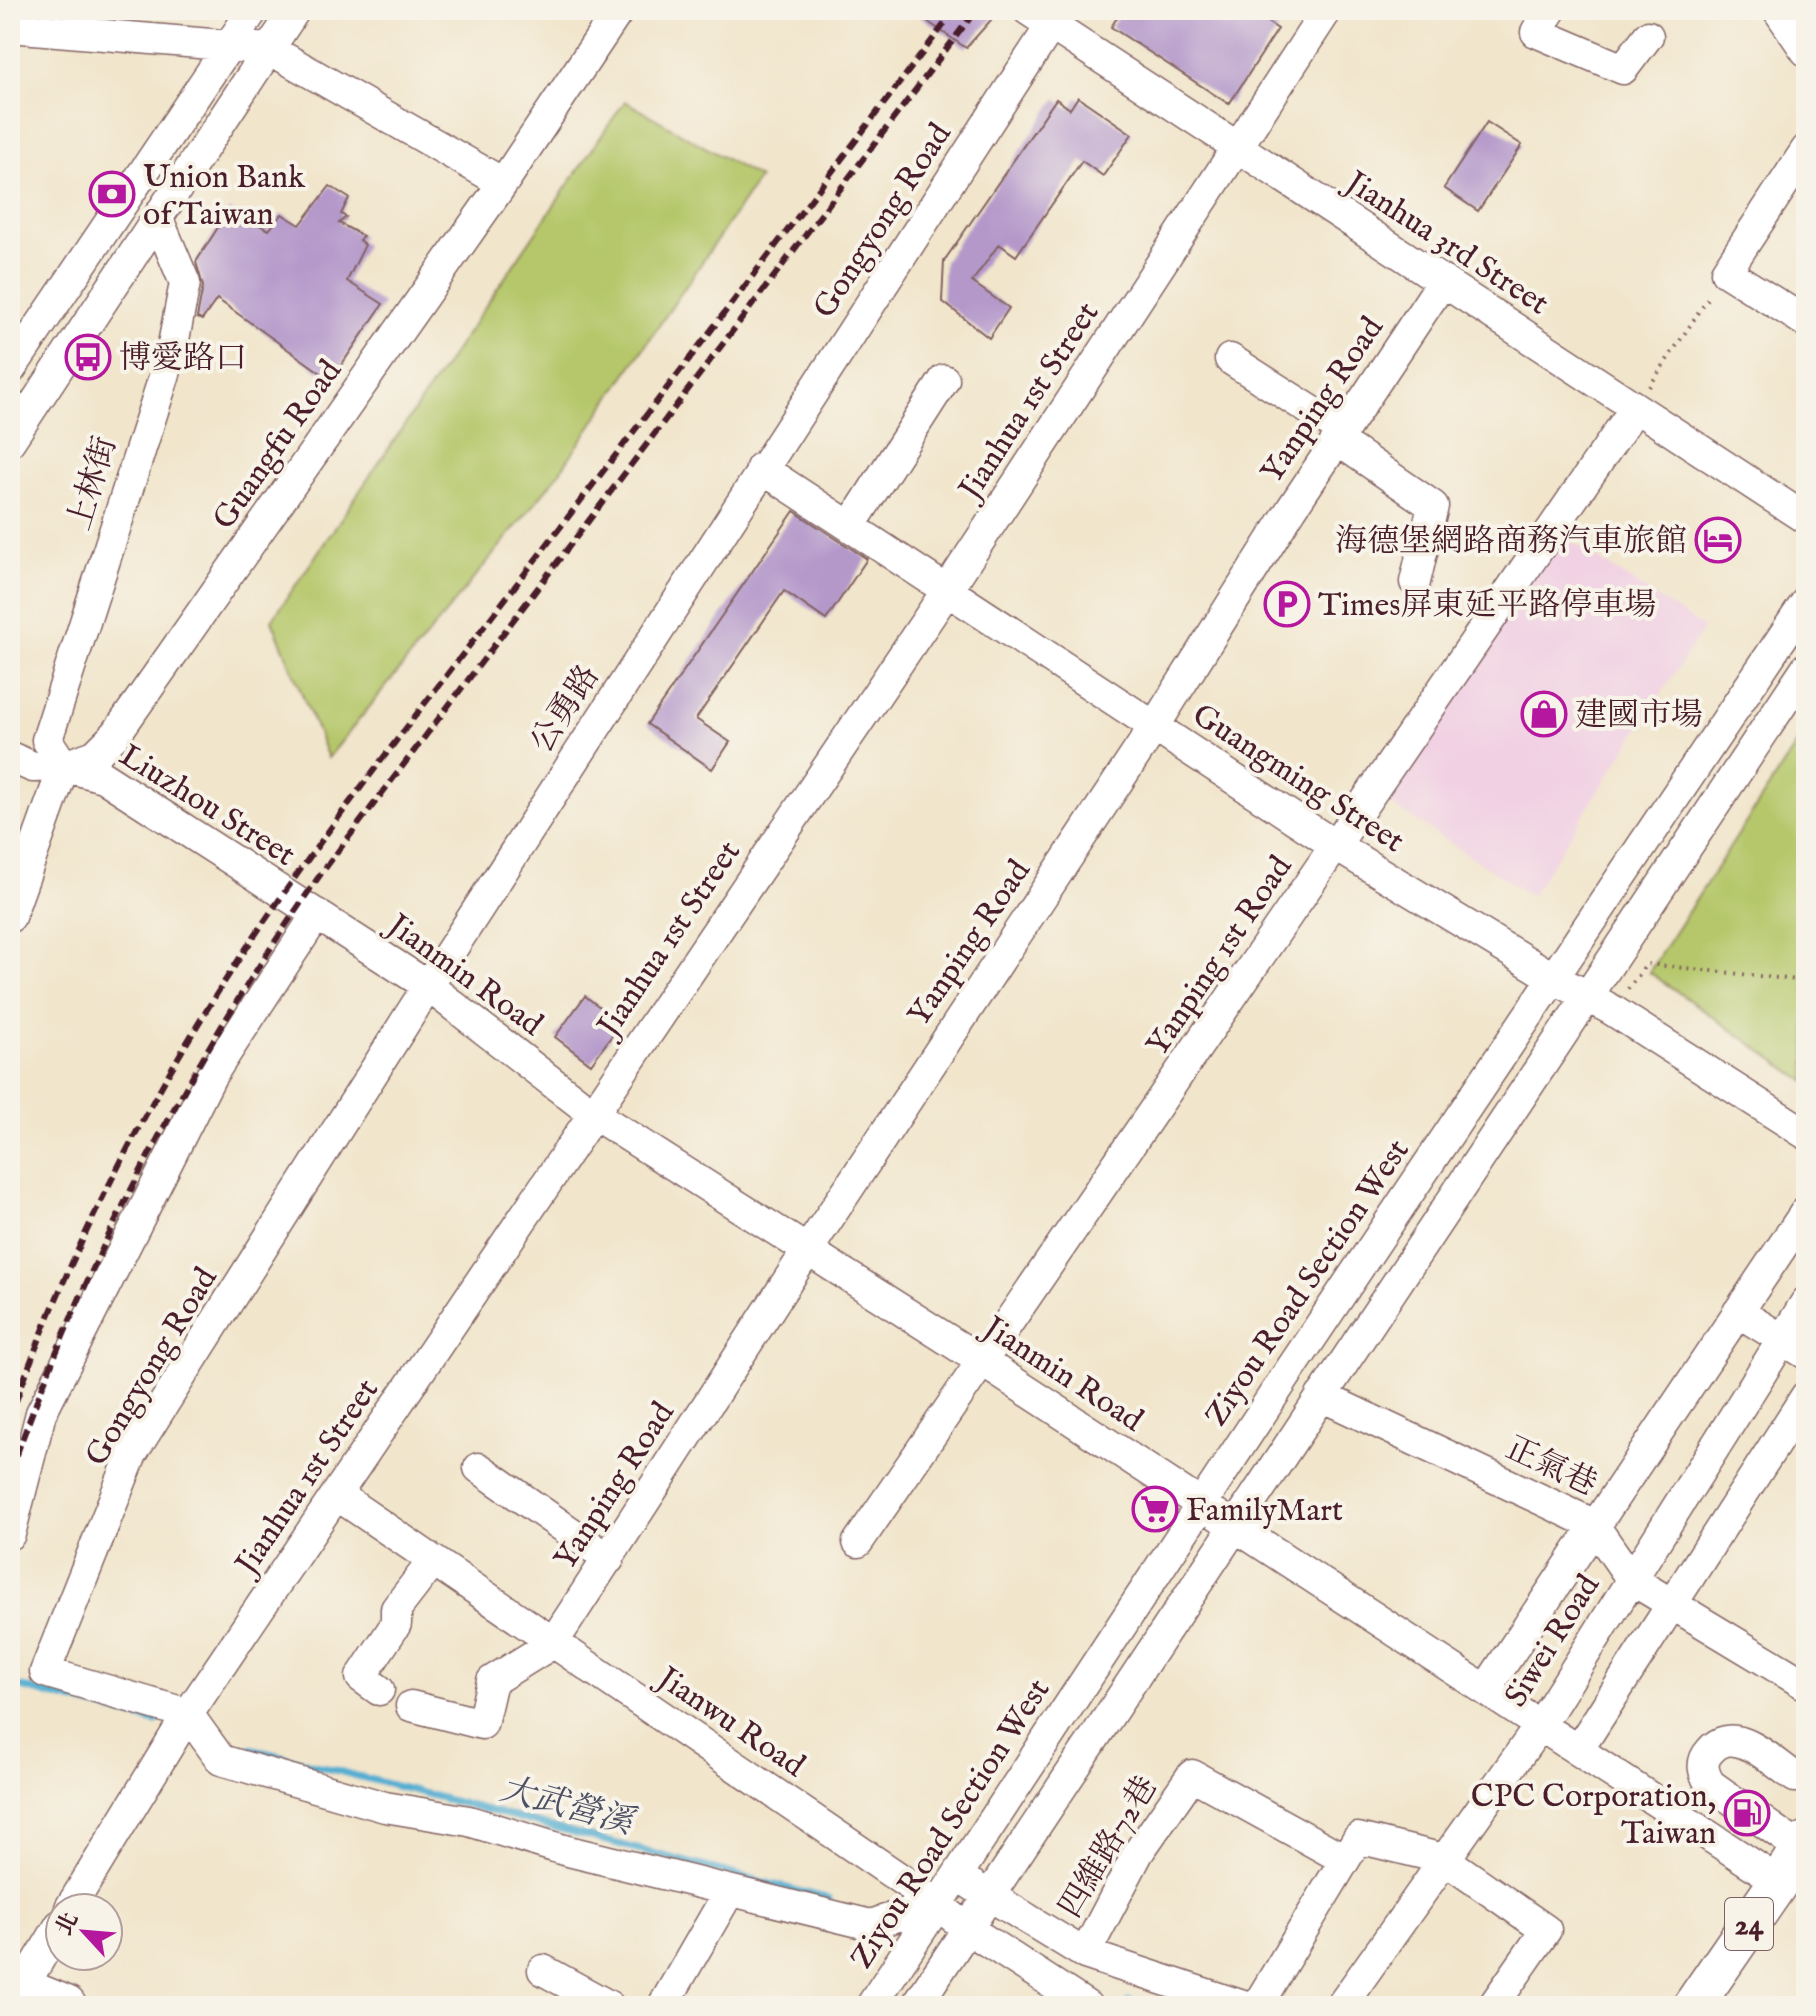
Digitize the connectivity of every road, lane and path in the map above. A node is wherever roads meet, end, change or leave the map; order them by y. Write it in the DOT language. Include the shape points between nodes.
graph roads {
  1 [pos="253,10"];
  2 [pos="295,10"];
  3 [pos="619,10"];
  4 [pos="1327,10"];
  5 [pos="1551,10"];
  6 [pos="1778,10"];
  7 [pos="1047,15"];
  8 [pos="10,27"];
  9 [pos="1648,36"];
  10 [pos="228,45"];
  11 [pos="269,49"];
  12 [pos="1806,51"];
  13 [pos="1237,147"];
  14 [pos="1806,150"];
  15 [pos="503,183"];
  16 [pos="158,219"];
  17 [pos="1726,272"];
  18 [pos="1443,281"];
  19 [pos="1806,322"];
  20 [pos="1230,359"];
  21 [pos="10,370"];
  22 [pos="944,380"];
  23 [pos="10,385"];
  24 [pos="45,391"];
  25 [pos="1635,408"];
  26 [pos="1340,436"];
  27 [pos="10,441"];
  28 [pos="761,468"];
  29 [pos="1806,519"];
  30 [pos="851,525"];
  31 [pos="1415,582"];
  32 [pos="948,589"];
  33 [pos="1806,602"];
  34 [pos="1806,668"];
  35 [pos="1154,727"];
  36 [pos="10,757"];
  37 [pos="64,766"];
  38 [pos="1336,846"];
  39 [pos="317,914"];
  40 [pos="10,917"];
  41 [pos="1554,978"];
  42 [pos="1806,981"];
  43 [pos="428,986"];
  44 [pos="1600,1003"];
  45 [pos="592,1113"];
  46 [pos="1806,1134"];
  47 [pos="1806,1211"];
  48 [pos="807,1251"];
  49 [pos="1806,1302"];
  50 [pos="1738,1312"];
  51 [pos="1794,1346"];
  52 [pos="983,1362"];
  53 [pos="1321,1396"];
  54 [pos="1806,1396"];
  55 [pos="479,1468"];
  56 [pos="337,1495"];
  57 [pos="1201,1506"];
  58 [pos="1593,1524"];
  59 [pos="1232,1527"];
  60 [pos="10,1534"];
  61 [pos="858,1542"];
  62 [pos="609,1559"];
  63 [pos="433,1561"];
  64 [pos="1632,1580"];
  65 [pos="1668,1604"];
  66 [pos="553,1643"];
  67 [pos="1806,1685"];
  68 [pos="1486,1689"];
  69 [pos="379,1690"];
  70 [pos="411,1706"];
  71 [pos="188,1714"];
  72 [pos="1541,1724"];
  73 [pos="1578,1750"];
  74 [pos="1806,1775"];
  75 [pos="1803,1846"];
  76 [pos="1344,1859"];
  77 [pos="1444,1859"];
  78 [pos="957,1875"];
  79 [pos="1778,1881"];
  80 [pos="80,1892"];
  81 [pos="729,1892"];
  82 [pos="987,1894"];
  83 [pos="936,1903"];
  84 [pos="965,1927"];
  85 [pos="44,1951"];
  86 [pos="1085,1954"];
  87 [pos="543,1970"];
  88 [pos="18,1992"];
  89 [pos="66,2006"];
  90 [pos="609,2006"];
  91 [pos="663,2006"];
  92 [pos="871,2006"];
  93 [pos="916,2006"];
  94 [pos="1087,2006"];
  95 [pos="1243,2006"];
  96 [pos="1257,2006"];
  97 [pos="1341,2006"];
  98 [pos="1493,2006"];
  99 [pos="1693,2006"];
  1 -- 10 [label="street"];
  2 -- 11 [label="street"];
  3 -- 15 [label="street, Guangfu Road"];
  4 -- 13 [label="street, Jianhua 1st Street"];
  5 -- 9 [label="street" via="1536,32 1623,69"];
  6 -- 12 [label="street"];
  7 -- 13 [label="street, Jianhua 3rd Street"];
  7 -- 28 [label="street, Gongyong Road"];
  8 -- 10 [label="street"];
  10 -- 11 [label="street"];
  10 -- 21 [label="street"];
  11 -- 15 [label="street"];
  11 -- 16 [label="street"];
  13 -- 18 [label="street, Jianhua 3rd Street"];
  13 -- 32 [label="street, Jianhua 1st Street"];
  14 -- 17 [label="street"];
  15 -- 37 [label="street, Guangfu Road" via="116,734 95,755"];
  16 -- 24 [label="street"];
  16 -- 37 [label="street, 上林街" via="185,283 171,355 47,740"];
  17 -- 19 [label="street"];
  17 -- 25 [label="path"];
  18 -- 25 [label="street, Jianhua 3rd Street"];
  18 -- 26 [label="street, Yanping Road"];
  20 -- 26 [label="street"];
  22 -- 30 [label="street"];
  23 -- 24 [label="street"];
  24 -- 27 [label="street"];
  25 -- 29 [label="street, Jianhua 3rd Street"];
  25 -- 38 [label="street, Yanping 1st Road"];
  26 -- 31 [label="street" via="1433,506"];
  26 -- 35 [label="street, Yanping Road"];
  28 -- 30 [label="street, Guangming Street"];
  28 -- 43 [label="street, 公勇路"];
  30 -- 32 [label="street, Guangming Street"];
  32 -- 35 [label="street, Guangming Street"];
  32 -- 45 [label="street, Jianhua 1st Street"];
  33 -- 41 [label="street, Ziyou Road Section West"];
  34 -- 44 [label="street"];
  35 -- 38 [label="street, Guangming Street"];
  35 -- 48 [label="street, Yanping Road"];
  36 -- 37 [label="street, Liuzhou Street" via="33,767"];
  37 -- 39 [label="street, Liuzhou Street" via="103,777"];
  37 -- 40 [label="street"];
  38 -- 41 [label="street, Guangming Street"];
  38 -- 52 [label="street, Yanping 1st Road"];
  39 -- 43 [label="street, Jianmin Road"];
  39 -- 60 [label="street" via="211,1076 41,1413"];
  41 -- 44 [label="street, Guangming Street"];
  41 -- 57 [label="street, Ziyou Road Section West"];
  42 -- 44 [label="path" via="1647,964"];
  43 -- 45 [label="street, Jianmin Road"];
  43 -- 71 [label="street, Gongyong Road" via="132,1454 45,1672"];
  44 -- 46 [label="street, Guangming Street"];
  44 -- 53 [label="street"];
  45 -- 48 [label="street, Jianmin Road"];
  45 -- 56 [label="street, Jianhua 1st Street"];
  47 -- 50 [label="street, Siwei Road"];
  48 -- 52 [label="street, Jianmin Road"];
  48 -- 62 [label="street, Yanping Road"];
  49 -- 51 [label="street, Siwei Road"];
  50 -- 51 [label="street"];
  50 -- 58 [label="street, Siwei Road"];
  51 -- 64 [label="street, Siwei Road"];
  52 -- 57 [label="street, Jianmin Road"];
  52 -- 61 [label="street, Yanping 1st Road"];
  53 -- 58 [label="street, 正氣巷"];
  53 -- 59 [label="street"];
  54 -- 65 [label="street"];
  55 -- 62 [label="street"];
  56 -- 63 [label="street, Jianwu Road"];
  56 -- 71 [label="street, Jianhua 1st Street"];
  57 -- 59 [label="street, Jianmin Road"];
  57 -- 78 [label="street, Ziyou Road Section West"];
  58 -- 64 [label="street, 正氣巷"];
  58 -- 68 [label="street, Siwei Road"];
  59 -- 68 [label="street, Jianmin Road"];
  59 -- 82 [label="street"];
  62 -- 66 [label="street, Yanping Road"];
  63 -- 66 [label="street, Jianwu Road"];
  63 -- 69 [label="street" via="396,1609 396,1624 361,1677"];
  64 -- 65 [label="street, 正氣巷"];
  64 -- 72 [label="street, Siwei Road"];
  65 -- 67 [label="street, 正氣巷"];
  65 -- 73 [label="street"];
  66 -- 70 [label="street" via="492,1681 482,1724"];
  66 -- 83 [label="street, Jianwu Road"];
  68 -- 72 [label="street, Jianmin Road"];
  71 -- 80 [label="street, Jianhua 1st Street"];
  71 -- 81 [label="street" via="221,1760 385,1807 469,1821"];
  72 -- 73 [label="street, Jianmin Road"];
  72 -- 77 [label="street, Siwei Road"];
  73 -- 79 [label="street, Jianmin Road"];
  74 -- 75 [label="street" via="1795,1777 1729,1737 1704,1757 1703,1771 1710,1784"];
  75 -- 79 [label="main road, 24"];
  76 -- 77 [label="street" via="1358,1838"];
  76 -- 86 [label="street, 四維路72巷" via="1192,1775 1138,1853"];
  76 -- 96 [label="street"];
  77 -- 97 [label="street, Siwei Road"];
  77 -- 98 [label="street" via="1546,1930"];
  78 -- 82 [label="street"];
  78 -- 83 [label="street, Ziyou Road Section West"];
  79 -- 99 [label="main road, 24"];
  81 -- 83 [label="street" via="871,1925"];
  81 -- 91 [label="street"];
  82 -- 84 [label="street"];
  82 -- 86 [label="street"];
  83 -- 84 [label="street, Jianwu Road"];
  83 -- 92 [label="street, Ziyou Road Section West"];
  84 -- 93 [label="street"];
  84 -- 94 [label="street, Jianwu Road"];
  85 -- 88 [label="street"];
  86 -- 95 [label="street"];
  87 -- 90 [label="street"];
  88 -- 89 [label="main road"];
}
